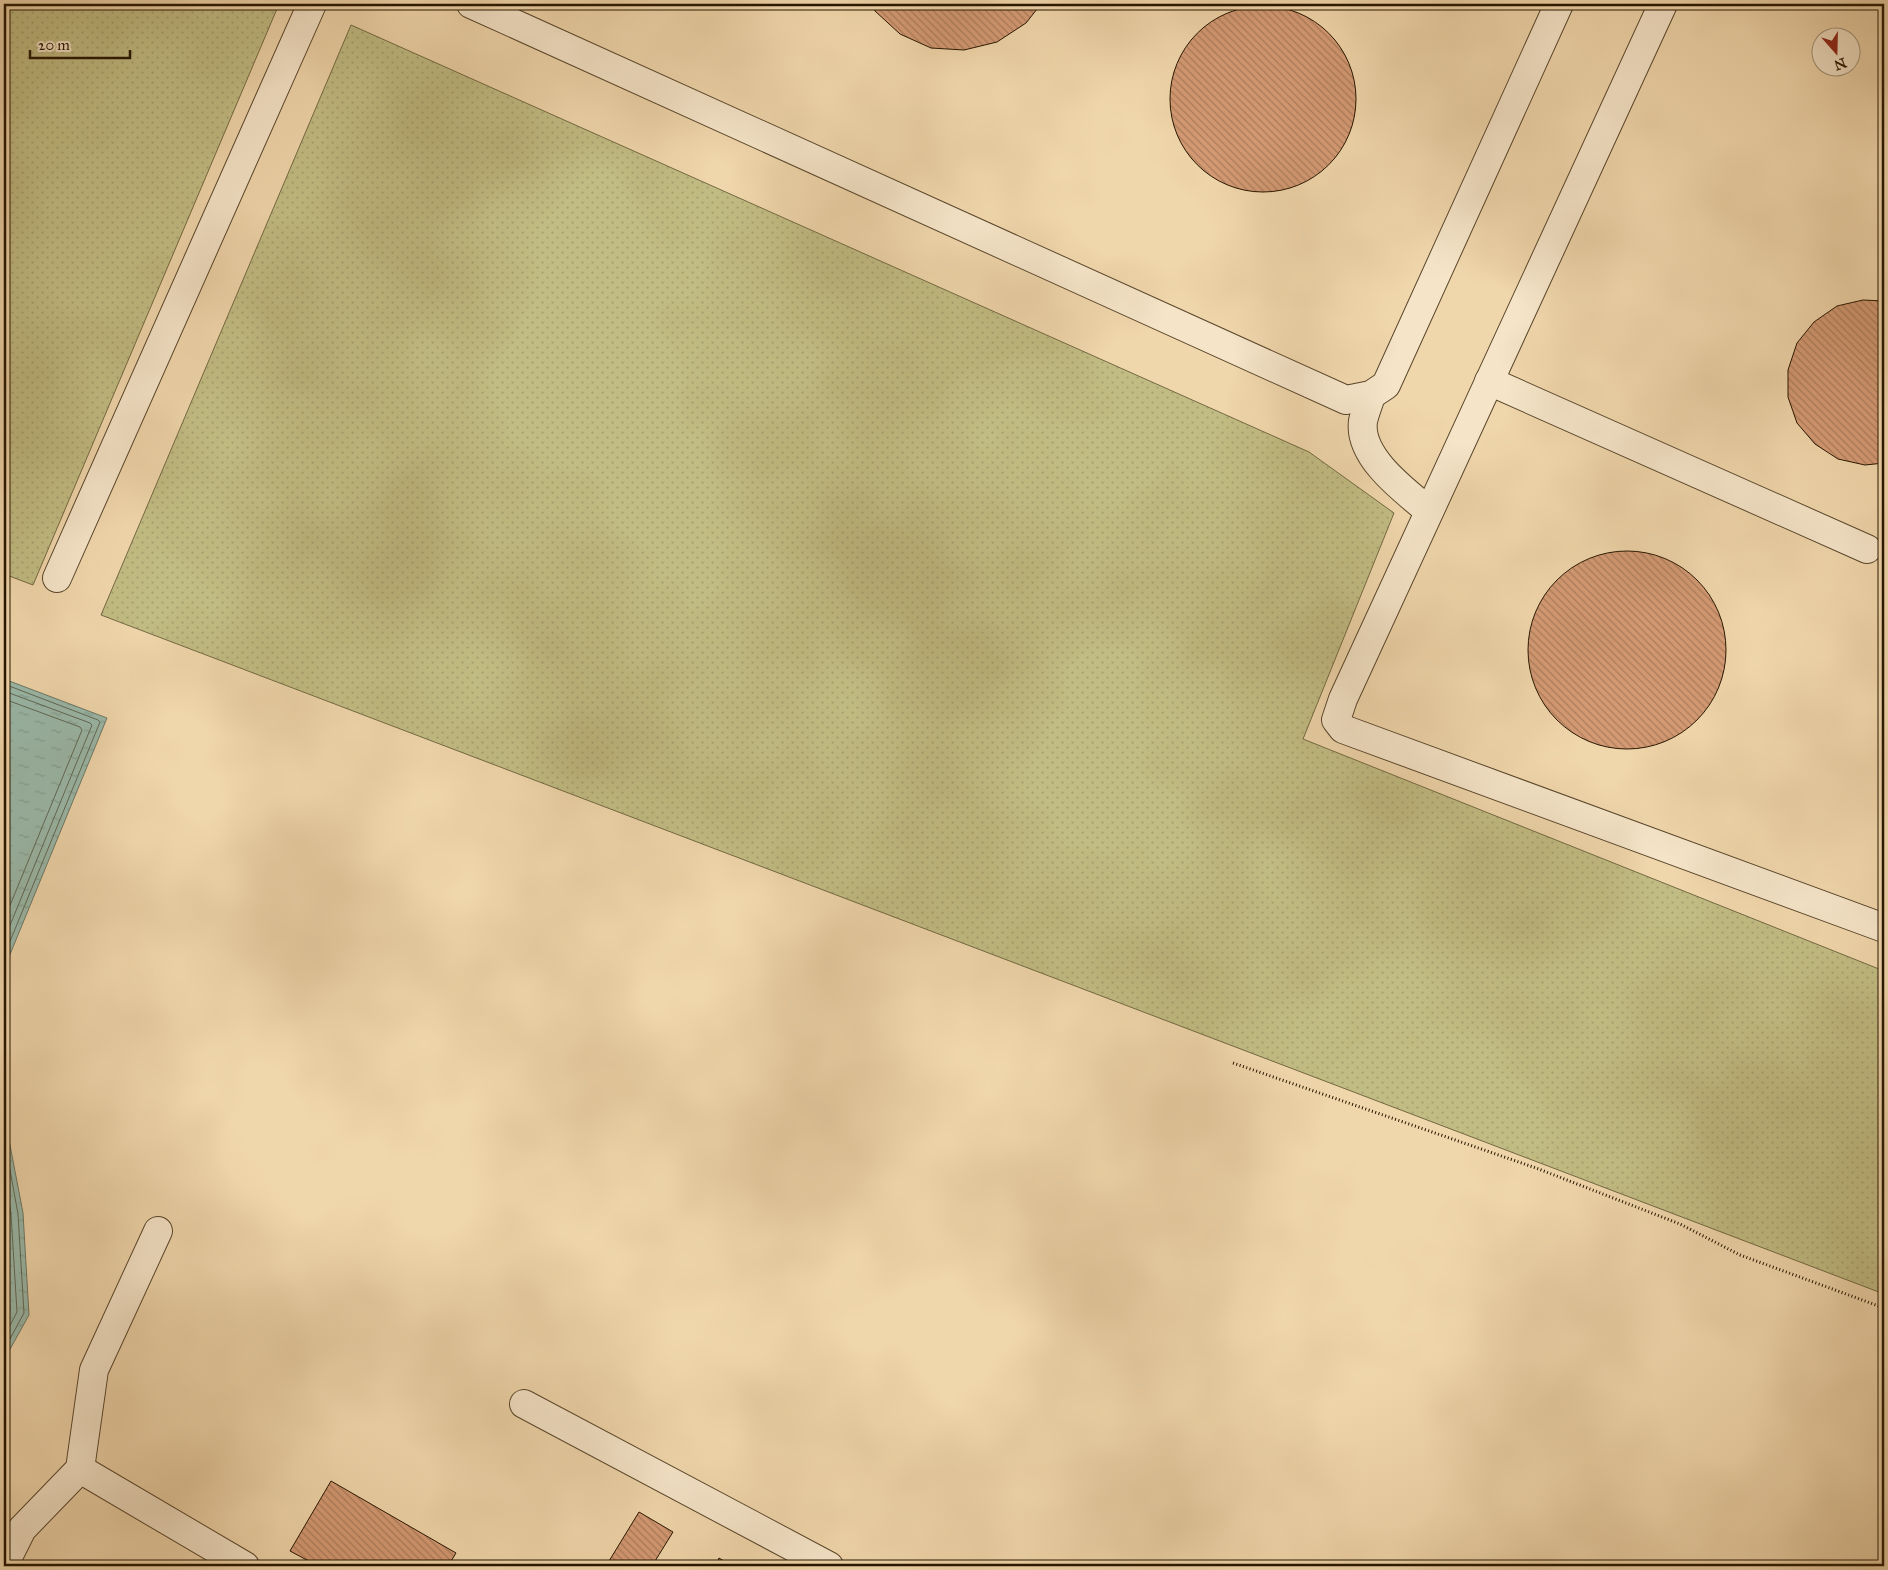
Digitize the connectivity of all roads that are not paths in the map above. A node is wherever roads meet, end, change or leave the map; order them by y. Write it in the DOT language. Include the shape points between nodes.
graph roads {
  1 [pos="312,4"];
  2 [pos="471,4"];
  3 [pos="1559,4"];
  4 [pos="1663,4"];
  5 [pos="1489,381"];
  6 [pos="1371,395"];
  7 [pos="1429,511"];
  8 [pos="1866,549"];
  9 [pos="57,578"];
  10 [pos="1884,928"];
  11 [pos="158,1230"];
  12 [pos="524,1404"];
  13 [pos="80,1469"];
  14 [pos="4,1565"];
  15 [pos="245,1566"];
  16 [pos="829,1566"];
  1 -- 9 [label="lane"];
  2 -- 6 [label="lane" via="1346,400"];
  3 -- 6 [label="lane" via="1386,385"];
  4 -- 5 [label="lane"];
  5 -- 7 [label="lane"];
  5 -- 8 [label="lane"];
  6 -- 7 [label="lane" via="1363,422 1365,443 1391,480"];
  7 -- 10 [label="lane" via="1343,699 1336,720 1343,729"];
  11 -- 13 [label="lane" via="94,1370"];
  12 -- 16 [label="lane"];
  13 -- 14 [label="lane" via="22,1529"];
  13 -- 15 [label="lane"];
}
